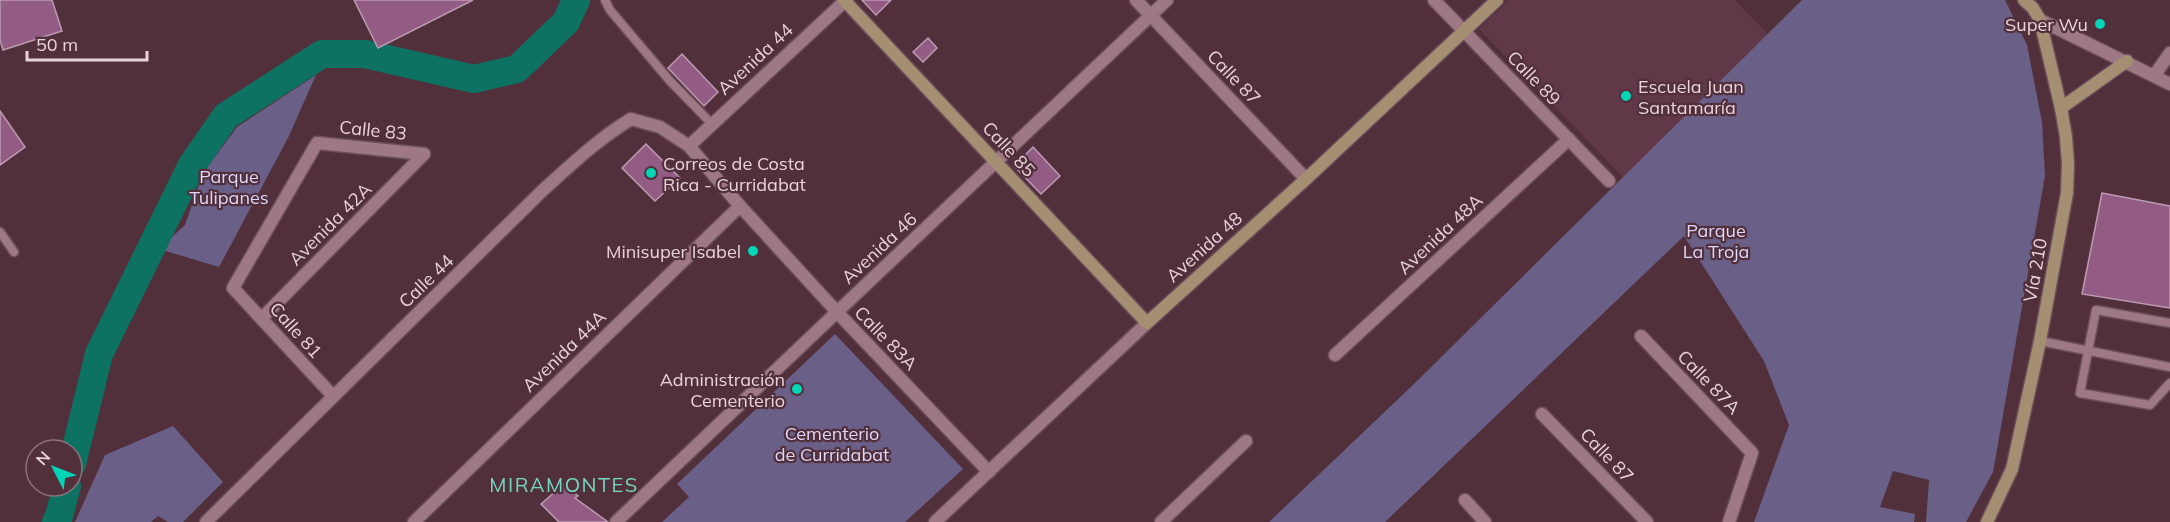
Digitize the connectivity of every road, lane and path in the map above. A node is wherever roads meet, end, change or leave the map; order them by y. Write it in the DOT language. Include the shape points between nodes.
graph roads {
  1 [pos="605,0"];
  2 [pos="845,0"];
  3 [pos="1136,0"];
  4 [pos="1167,0"];
  5 [pos="1434,0"];
  6 [pos="1497,0"];
  7 [pos="2030,3"];
  8 [pos="1150,15"];
  9 [pos="2040,20"];
  10 [pos="1464,32"];
  11 [pos="2170,53"];
  12 [pos="2127,61"];
  13 [pos="2154,76"];
  14 [pos="2170,84"];
  15 [pos="2061,108"];
  16 [pos="712,124"];
  17 [pos="1569,139"];
  18 [pos="689,146"];
  19 [pos="424,154"];
  20 [pos="996,162"];
  21 [pos="1306,179"];
  22 [pos="1609,182"];
  23 [pos="740,206"];
  24 [pos="0,232"];
  25 [pos="14,252"];
  26 [pos="233,288"];
  27 [pos="837,312"];
  28 [pos="262,318"];
  29 [pos="1147,322"];
  30 [pos="2170,323"];
  31 [pos="1641,336"];
  32 [pos="2040,341"];
  33 [pos="2088,350"];
  34 [pos="1335,355"];
  35 [pos="2170,367"];
  36 [pos="2170,383"];
  37 [pos="333,396"];
  38 [pos="1542,414"];
  39 [pos="1246,441"];
  40 [pos="988,472"];
  41 [pos="1465,500"];
  42 [pos="206,522"];
  43 [pos="414,522"];
  44 [pos="616,522"];
  45 [pos="935,522"];
  46 [pos="1161,522"];
  47 [pos="1485,522"];
  48 [pos="1647,522"];
  49 [pos="1729,522"];
  50 [pos="1987,522"];
  1 -- 16 [label="lane" via="670,81"];
  2 -- 16 [label="street, Avenida 44"];
  2 -- 20 [label="main road, Calle 85"];
  3 -- 8 [label="street, Calle 87"];
  4 -- 8 [label="street, Avenida 46"];
  5 -- 10 [label="street, Calle 89"];
  6 -- 10 [label="main road, Avenida 48"];
  7 -- 9 [label="main road, Vía 210"];
  8 -- 20 [label="street, Avenida 46"];
  8 -- 21 [label="street, Calle 87"];
  9 -- 12 [label="street"];
  9 -- 15 [label="main road, Vía 210"];
  10 -- 17 [label="street, Calle 89"];
  10 -- 21 [label="main road, Avenida 48"];
  11 -- 13 [label="street"];
  12 -- 13 [label="street"];
  12 -- 15 [label="main road"];
  13 -- 14 [label="street"];
  15 -- 32 [label="main road, Vía 210" via="2068,164 2067,193"];
  16 -- 18 [label="street, Avenida 44"];
  17 -- 22 [label="street, Calle 89"];
  17 -- 34 [label="street, Avenida 48A"];
  18 -- 23 [label="street, Calle 83A"];
  18 -- 37 [label="street, Calle 44" via="660,127 631,119 609,132 543,190"];
  19 -- 26 [label="street, Calle 83" via="317,142"];
  19 -- 28 [label="street, Avenida 42A"];
  20 -- 27 [label="street, Avenida 46"];
  20 -- 29 [label="main road, Calle 85"];
  21 -- 29 [label="main road, Avenida 48"];
  23 -- 27 [label="street, Calle 83A"];
  23 -- 43 [label="street, Avenida 44A"];
  24 -- 25 [label="lane"];
  26 -- 28 [label="street, Calle 81"];
  27 -- 40 [label="street, Calle 83A"];
  27 -- 44 [label="street, Avenida 46"];
  28 -- 37 [label="street, Calle 81"];
  29 -- 40 [label="street, Avenida 48"];
  30 -- 33 [label="lane" via="2096,310"];
  31 -- 49 [label="street, Calle 87A" via="1752,453"];
  32 -- 33 [label="lane"];
  32 -- 50 [label="main road, Vía 210" via="2012,469"];
  33 -- 35 [label="lane"];
  33 -- 36 [label="lane" via="2080,393 2150,405"];
  37 -- 42 [label="street, Calle 44"];
  38 -- 48 [label="street, Calle 87"];
  39 -- 46 [label="street"];
  40 -- 45 [label="street, Avenida 48"];
  41 -- 47 [label="street"];
}
